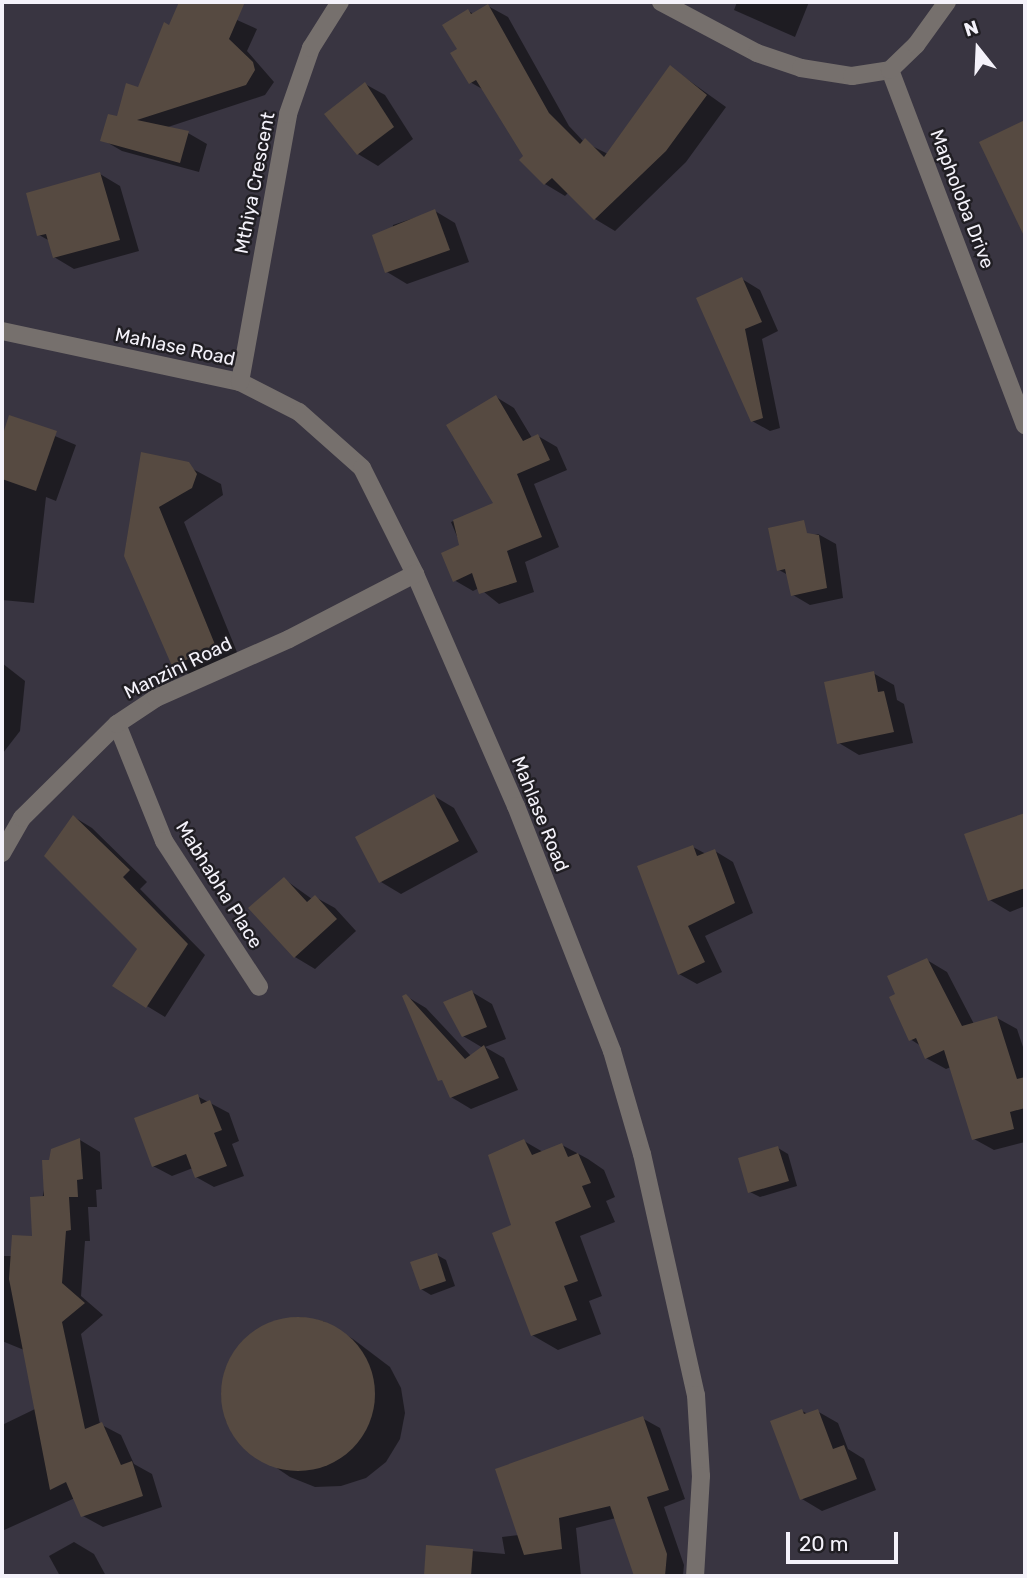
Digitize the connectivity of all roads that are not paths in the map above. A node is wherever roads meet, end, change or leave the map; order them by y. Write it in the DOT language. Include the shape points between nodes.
graph roads {
  1 [pos="340,2"];
  2 [pos="661,2"];
  3 [pos="947,2"];
  4 [pos="890,70"];
  5 [pos="2,331"];
  6 [pos="240,383"];
  7 [pos="1025,425"];
  8 [pos="415,574"];
  9 [pos="117,724"];
  10 [pos="2,853"];
  11 [pos="259,987"];
  12 [pos="695,1576"];
  1 -- 6 [label="street, Mthiya Crescent" via="312,48 288,114"];
  2 -- 4 [label="street" via="757,53 801,68 852,76"];
  3 -- 4 [label="street" via="916,45"];
  4 -- 7 [label="street, Mapholoba Drive"];
  5 -- 6 [label="street, Mahlase Road"];
  6 -- 8 [label="street, Mahlase Road" via="299,412 362,468"];
  8 -- 9 [label="street, Manzini Road" via="289,639 156,698"];
  8 -- 12 [label="street, Mahlase Road" via="516,806 607,1038 642,1154 696,1395 701,1476"];
  9 -- 10 [label="street, Manzini Road" via="22,818"];
  9 -- 11 [label="street, Mabhabha Place" via="164,841"];
}
